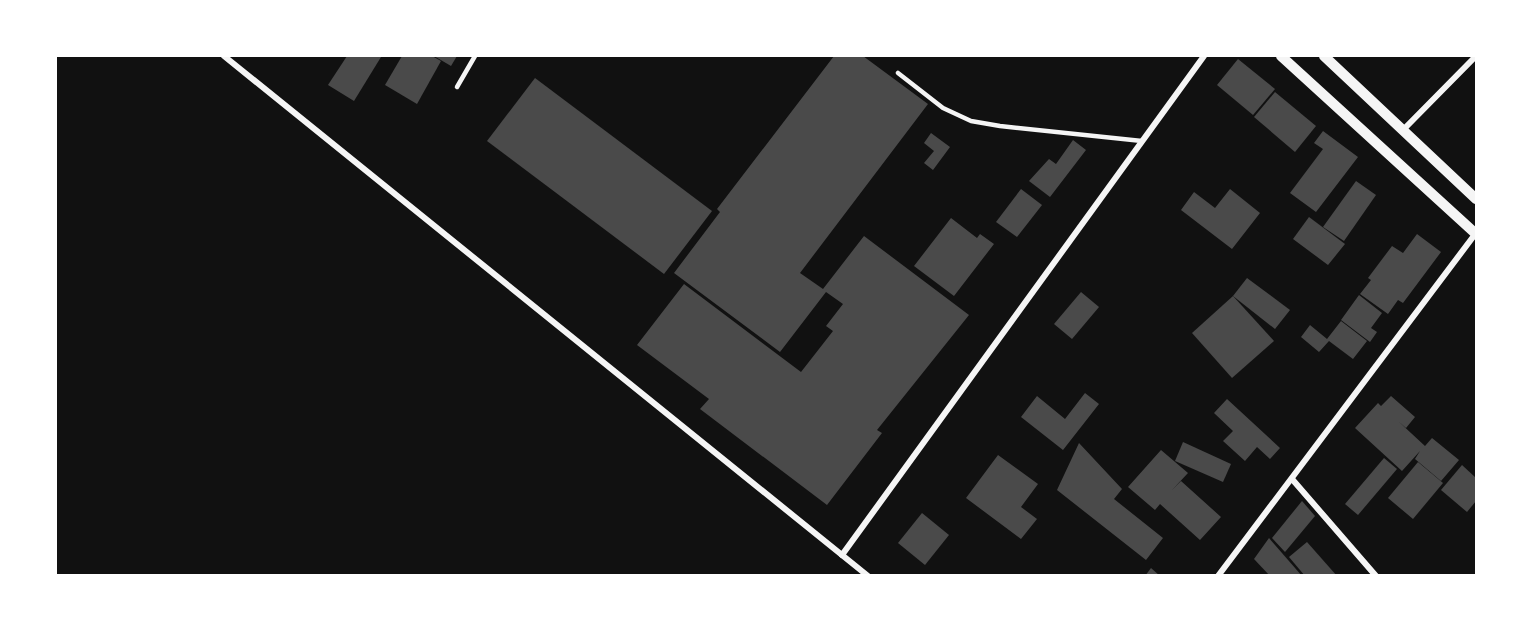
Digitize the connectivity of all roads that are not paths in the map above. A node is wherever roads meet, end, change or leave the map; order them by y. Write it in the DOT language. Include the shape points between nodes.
graph roads {
  1 [pos="224,56"];
  2 [pos="475,56"];
  3 [pos="1204,56"];
  4 [pos="1281,56"];
  5 [pos="1324,56"];
  6 [pos="1476,56"];
  7 [pos="898,73"];
  8 [pos="457,87"];
  9 [pos="1404,129"];
  10 [pos="1142,141"];
  11 [pos="1476,199"];
  12 [pos="1476,233"];
  13 [pos="1292,479"];
  14 [pos="842,555"];
  15 [pos="868,576"];
  16 [pos="1218,576"];
  17 [pos="1376,576"];
  1 -- 14 [label="street"];
  2 -- 8 [label="lane"];
  3 -- 10 [label="street"];
  4 -- 12 [label="street"];
  5 -- 9 [label="street"];
  6 -- 9 [label="street"];
  7 -- 10 [label="lane" via="943,108 971,121"];
  9 -- 11 [label="street"];
  10 -- 14 [label="street"];
  12 -- 13 [label="street"];
  13 -- 16 [label="street"];
  13 -- 17 [label="street"];
  14 -- 15 [label="street"];
}
